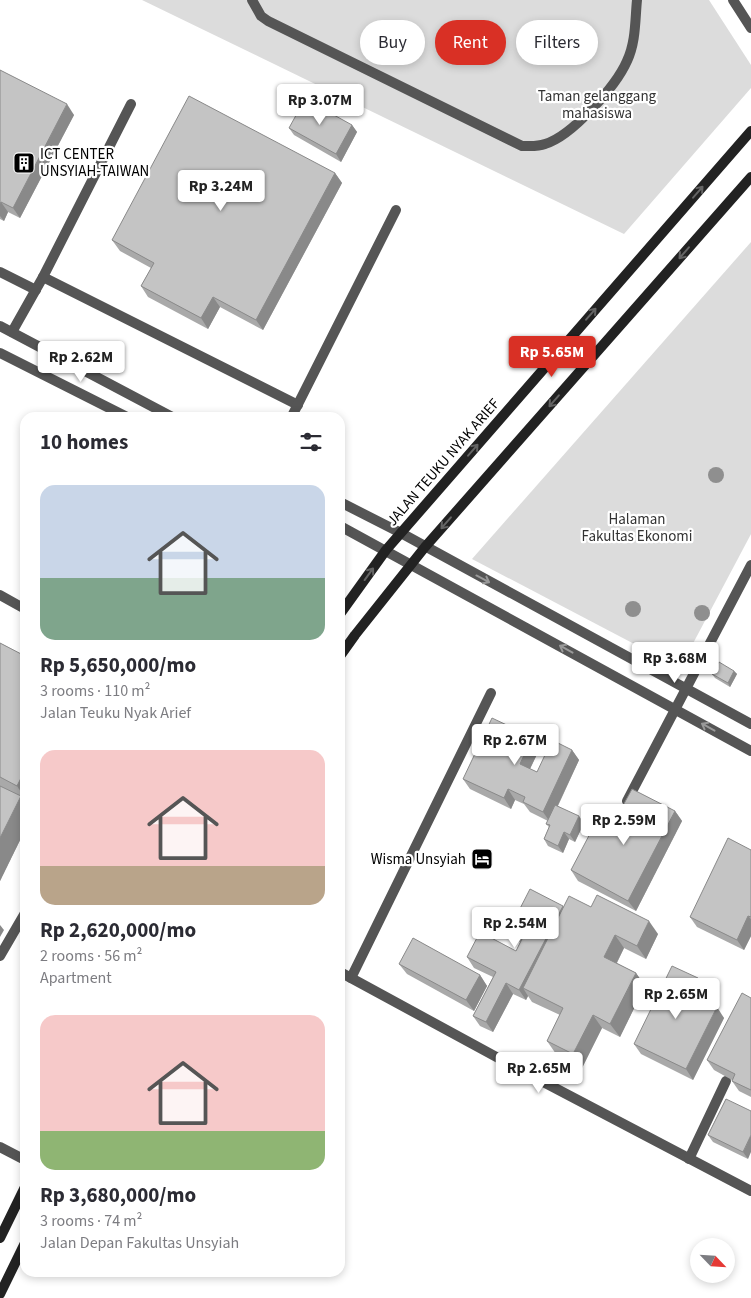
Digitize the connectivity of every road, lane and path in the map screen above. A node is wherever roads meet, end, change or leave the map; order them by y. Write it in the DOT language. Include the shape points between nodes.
graph roads {
  1 [pos="252,0"];
  2 [pos="637,0"];
  3 [pos="733,0"];
  4 [pos="751,28"];
  5 [pos="132,104"];
  6 [pos="751,131"];
  7 [pos="751,177"];
  8 [pos="396,210"];
  9 [pos="0,272"];
  10 [pos="43,278"];
  11 [pos="36,290"];
  12 [pos="0,326"];
  13 [pos="12,332"];
  14 [pos="1,356"];
  15 [pos="298,405"];
  16 [pos="117,412"];
  17 [pos="163,412"];
  18 [pos="294,412"];
  19 [pos="345,505"];
  20 [pos="345,529"];
  21 [pos="401,533"];
  22 [pos="425,547"];
  23 [pos="386,550"];
  24 [pos="413,565"];
  25 [pos="751,565"];
  26 [pos="0,595"];
  27 [pos="20,606"];
  28 [pos="345,607"];
  29 [pos="345,649"];
  30 [pos="686,689"];
  31 [pos="491,693"];
  32 [pos="675,709"];
  33 [pos="751,724"];
  34 [pos="751,751"];
  35 [pos="620,814"];
  36 [pos="20,924"];
  37 [pos="0,956"];
  38 [pos="345,975"];
  39 [pos="351,978"];
  40 [pos="726,1081"];
  41 [pos="0,1147"];
  42 [pos="20,1157"];
  43 [pos="689,1159"];
  44 [pos="751,1191"];
  45 [pos="20,1196"];
  46 [pos="0,1238"];
  47 [pos="20,1253"];
  48 [pos="0,1294"];
  1 -- 2 [label="street" via="261,16 268,21 522,146 546,144 587,115 627,62 633,41"];
  3 -- 4 [label="street"];
  5 -- 10 [label="street"];
  21 -- 6 [label="main road, JALAN TEUKU NYAK ARIEF, one-way"];
  7 -- 22 [label="main road, one-way"];
  8 -- 15 [label="street"];
  9 -- 11 [label="street"];
  10 -- 11 [label="street"];
  10 -- 15 [label="street"];
  11 -- 13 [label="street"];
  12 -- 13 [label="street"];
  13 -- 17 [label="street"];
  14 -- 16 [label="street"];
  15 -- 18 [label="street"];
  19 -- 21 [label="street"];
  20 -- 23 [label="street"];
  21 -- 22 [label="street"];
  21 -- 23 [label="main road, JALAN TEUKU NYAK ARIEF"];
  22 -- 24 [label="main road"];
  22 -- 30 [label="street, one-way"];
  23 -- 24 [label="street"];
  28 -- 23 [label="main road, JALAN TEUKU NYAK ARIEF, one-way"];
  24 -- 29 [label="main road"];
  32 -- 24 [label="street, one-way"];
  25 -- 30 [label="street"];
  26 -- 27 [label="street"];
  30 -- 32 [label="street"];
  30 -- 33 [label="street"];
  31 -- 39 [label="street"];
  34 -- 32 [label="street, one-way"];
  32 -- 35 [label="street"];
  36 -- 37 [label="street"];
  38 -- 39 [label="street"];
  39 -- 43 [label="street"];
  40 -- 43 [label="street"];
  41 -- 42 [label="street"];
  43 -- 44 [label="street"];
  45 -- 46 [label="main road"];
  47 -- 48 [label="main road"];
}
